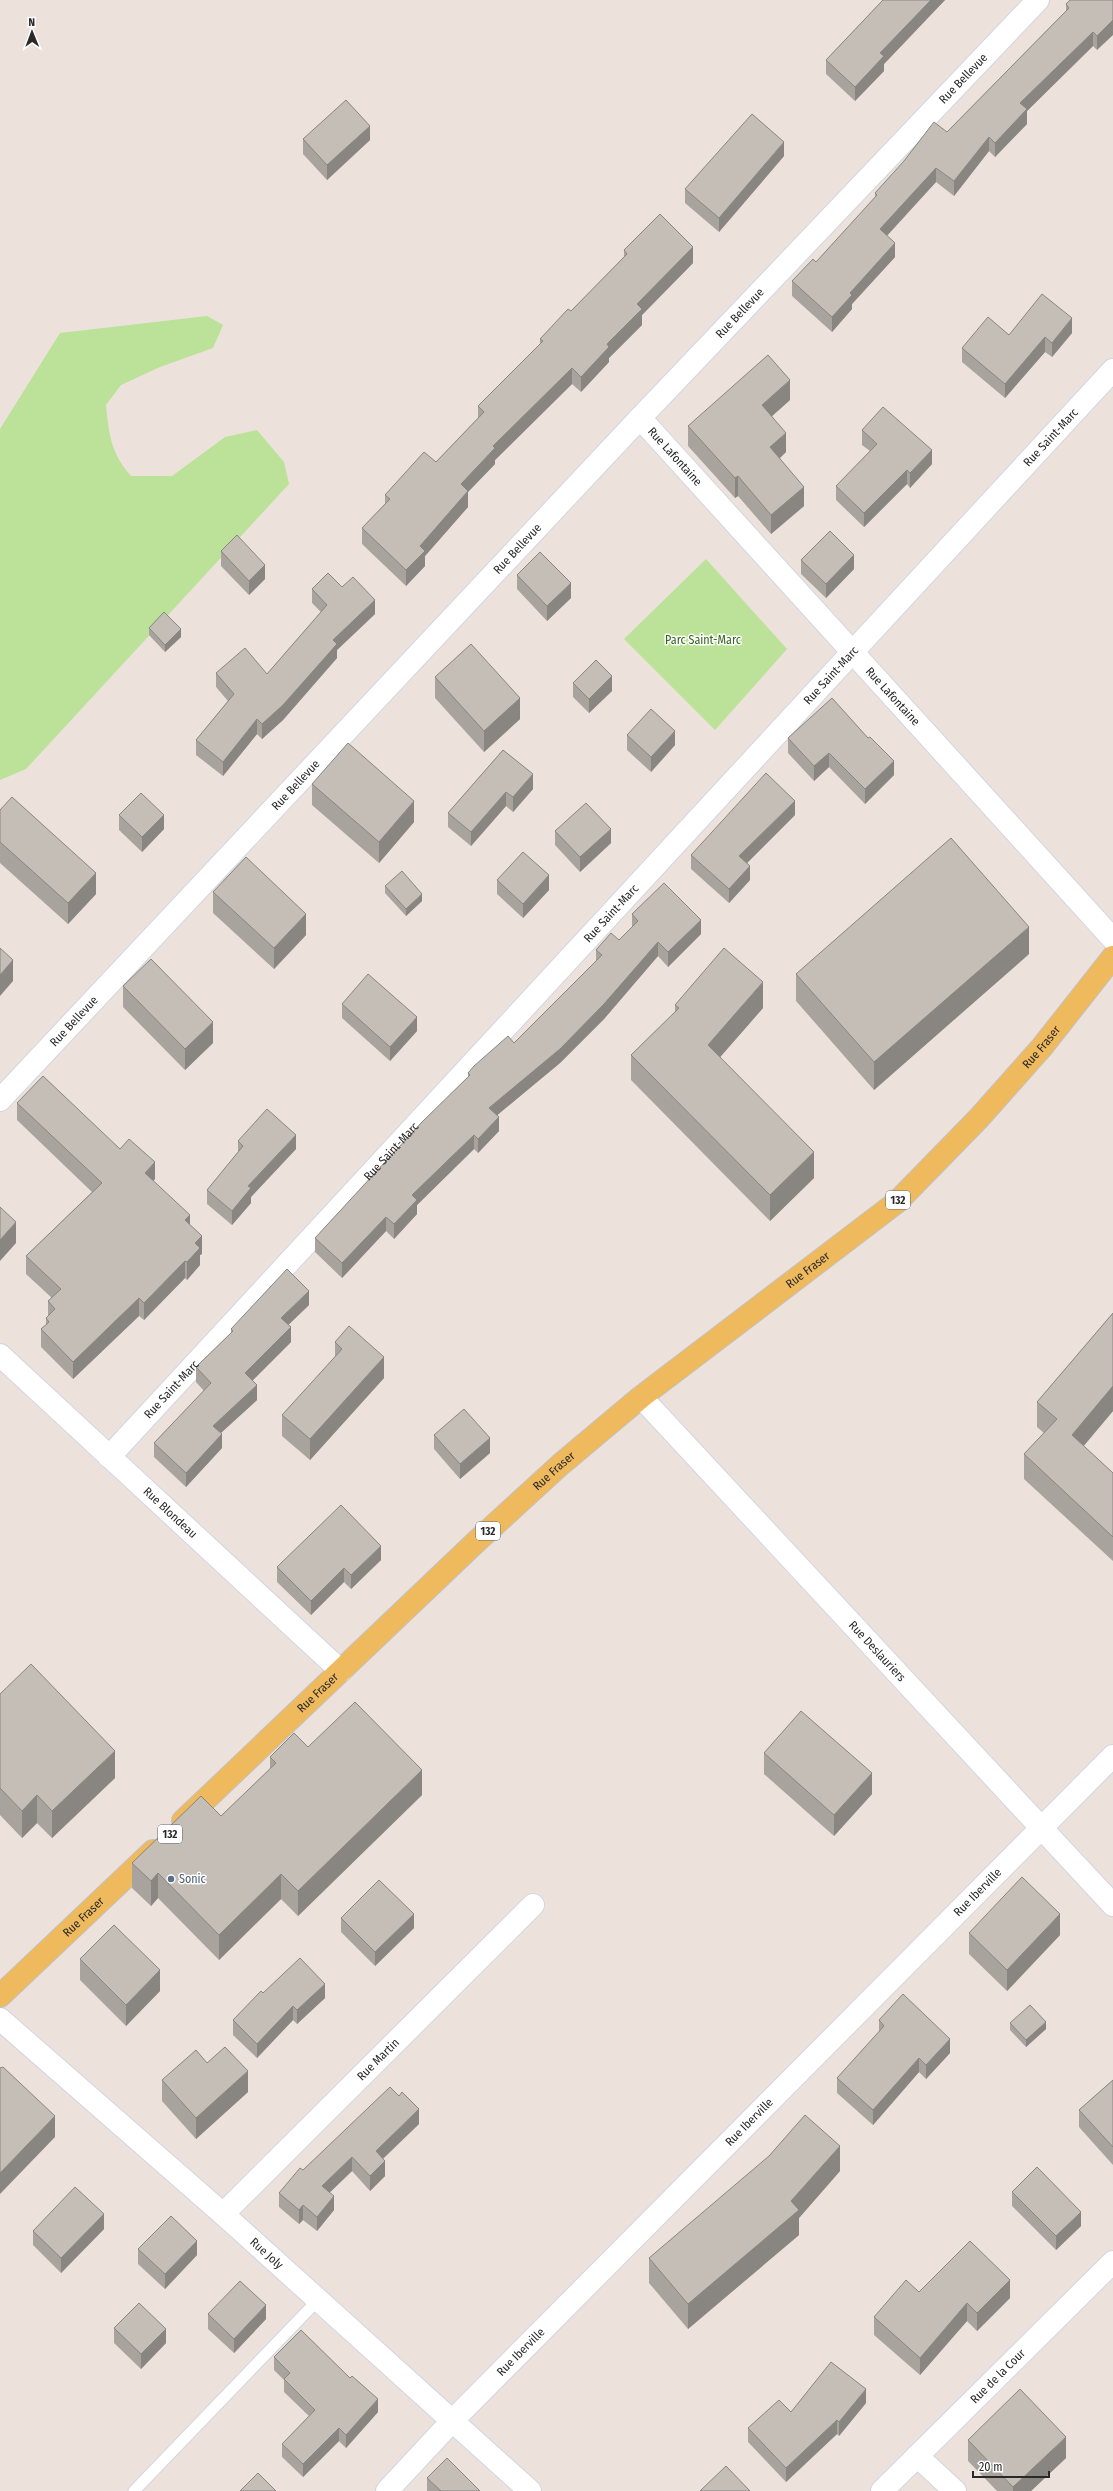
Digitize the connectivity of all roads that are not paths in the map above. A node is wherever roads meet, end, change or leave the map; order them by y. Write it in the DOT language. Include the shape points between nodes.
graph roads {
  1 [pos="1038,0"];
  2 [pos="1113,370"];
  3 [pos="640,418"];
  4 [pos="851,652"];
  5 [pos="1113,939"];
  6 [pos="1113,957"];
  7 [pos="0,1100"];
  8 [pos="0,1355"];
  9 [pos="641,1397"];
  10 [pos="109,1457"];
  11 [pos="341,1671"];
  12 [pos="1113,1756"];
  13 [pos="1041,1829"];
  14 [pos="533,1905"];
  15 [pos="1113,1905"];
  16 [pos="0,1996"];
  17 [pos="0,2019"];
  18 [pos="223,2214"];
  19 [pos="1113,2262"];
  20 [pos="318,2300"];
  21 [pos="454,2420"];
  22 [pos="917,2456"];
  23 [pos="134,2491"];
  24 [pos="387,2491"];
  25 [pos="530,2491"];
  26 [pos="882,2491"];
  27 [pos="955,2491"];
  1 -- 3 [label="street, Rue Bellevue"];
  2 -- 4 [label="street, Rue Saint-Marc"];
  3 -- 4 [label="street, Rue Lafontaine"];
  3 -- 7 [label="street, Rue Bellevue"];
  4 -- 5 [label="street, Rue Lafontaine"];
  4 -- 10 [label="street, Rue Saint-Marc"];
  6 -- 9 [label="main road, Rue Fraser / 132" via="1042,1047 979,1118 897,1202"];
  8 -- 10 [label="street, Rue Blondeau"];
  9 -- 11 [label="main road, Rue Fraser / 132" via="560,1465"];
  9 -- 13 [label="street, Rue Deslauriers"];
  10 -- 11 [label="street, Rue Blondeau"];
  11 -- 16 [label="main road, Rue Fraser / 132"];
  12 -- 13 [label="street, Rue Iberville"];
  13 -- 15 [label="street, Rue Deslauriers"];
  13 -- 21 [label="street, Rue Iberville"];
  14 -- 18 [label="street, Rue Martin"];
  17 -- 18 [label="street, Rue Joly"];
  18 -- 20 [label="street, Rue Joly"];
  19 -- 22 [label="street, Rue de la Cour"];
  20 -- 21 [label="street, Rue Joly"];
  20 -- 23 [label="lane"];
  21 -- 24 [label="street, Rue Iberville"];
  21 -- 25 [label="street, Rue Joly"];
  22 -- 26 [label="street, Rue de la Cour"];
  22 -- 27 [label="street"];
}
